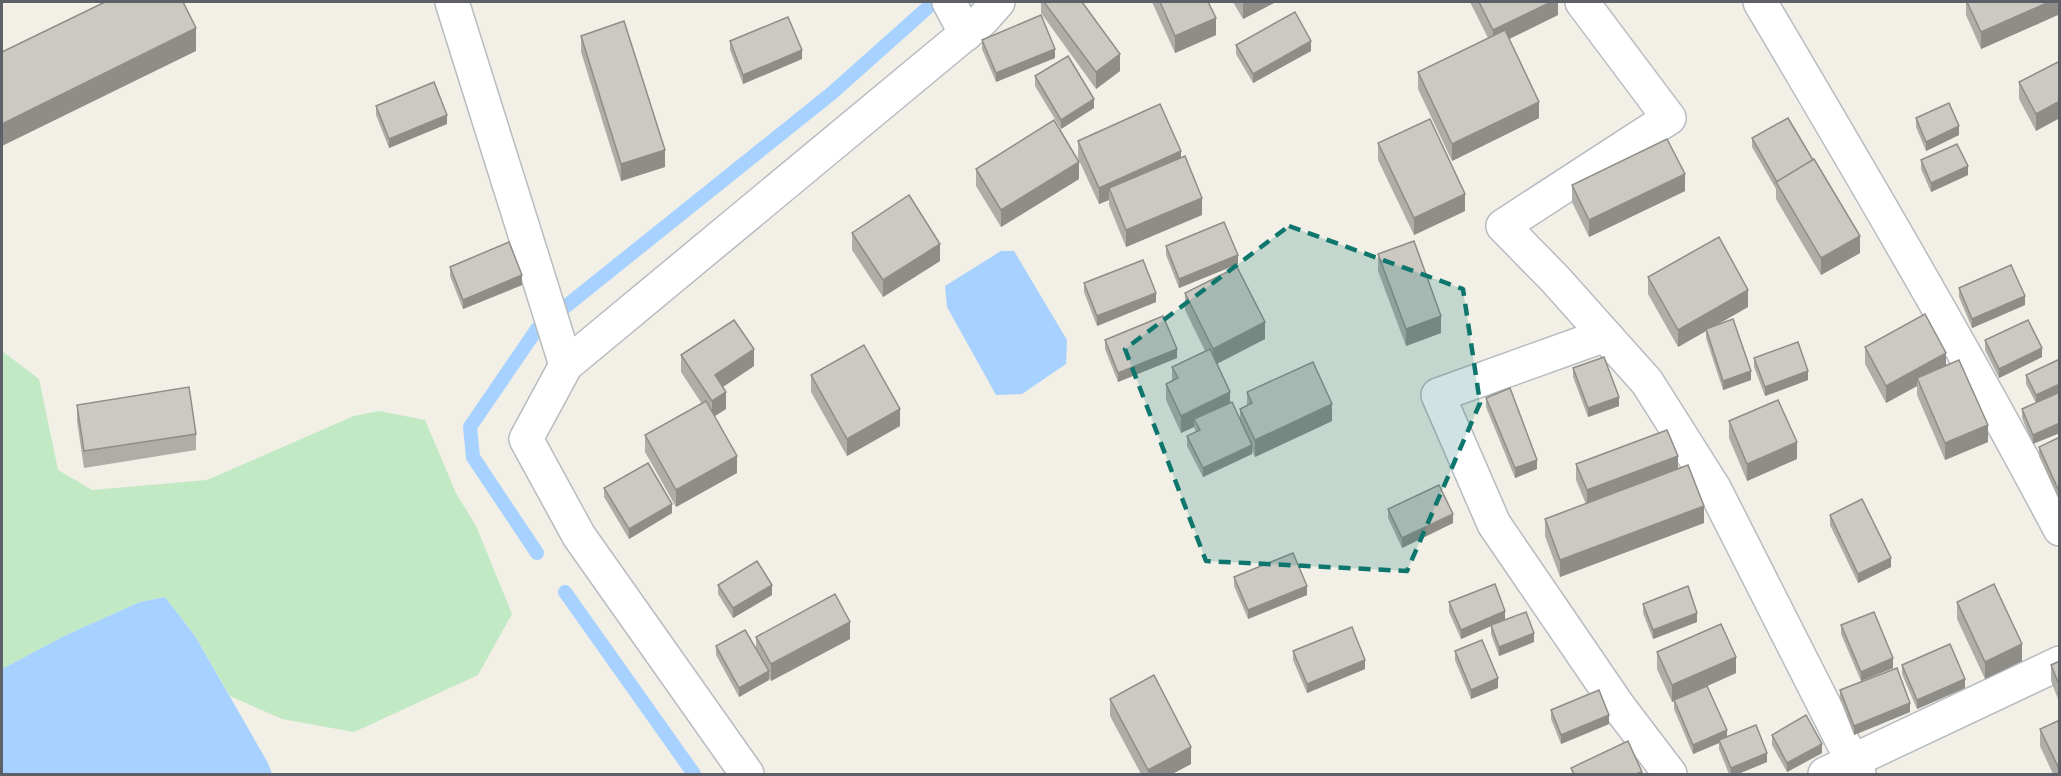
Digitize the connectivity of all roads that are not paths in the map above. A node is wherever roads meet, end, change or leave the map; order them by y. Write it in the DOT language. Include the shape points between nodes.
graph roads {
  1 [pos="452,2"];
  2 [pos="949,2"];
  3 [pos="998,2"];
  4 [pos="1582,2"];
  5 [pos="1761,2"];
  6 [pos="966,34"];
  7 [pos="1605,335"];
  8 [pos="566,365"];
  9 [pos="2060,529"];
  10 [pos="2060,663"];
  11 [pos="1845,771"];
  12 [pos="747,774"];
  13 [pos="1670,774"];
  1 -- 8 [label="street"];
  2 -- 6 [label="street"];
  3 -- 6 [label="street"];
  4 -- 7 [label="street" via="1668,118 1503,225"];
  5 -- 9 [label="street" via="1990,398"];
  6 -- 8 [label="street"];
  7 -- 11 [label="street" via="1647,382 1714,488"];
  7 -- 13 [label="street" via="1438,395 1494,524 1619,707"];
  8 -- 12 [label="street" via="526,439 579,536"];
  10 -- 11 [label="street"];
}
